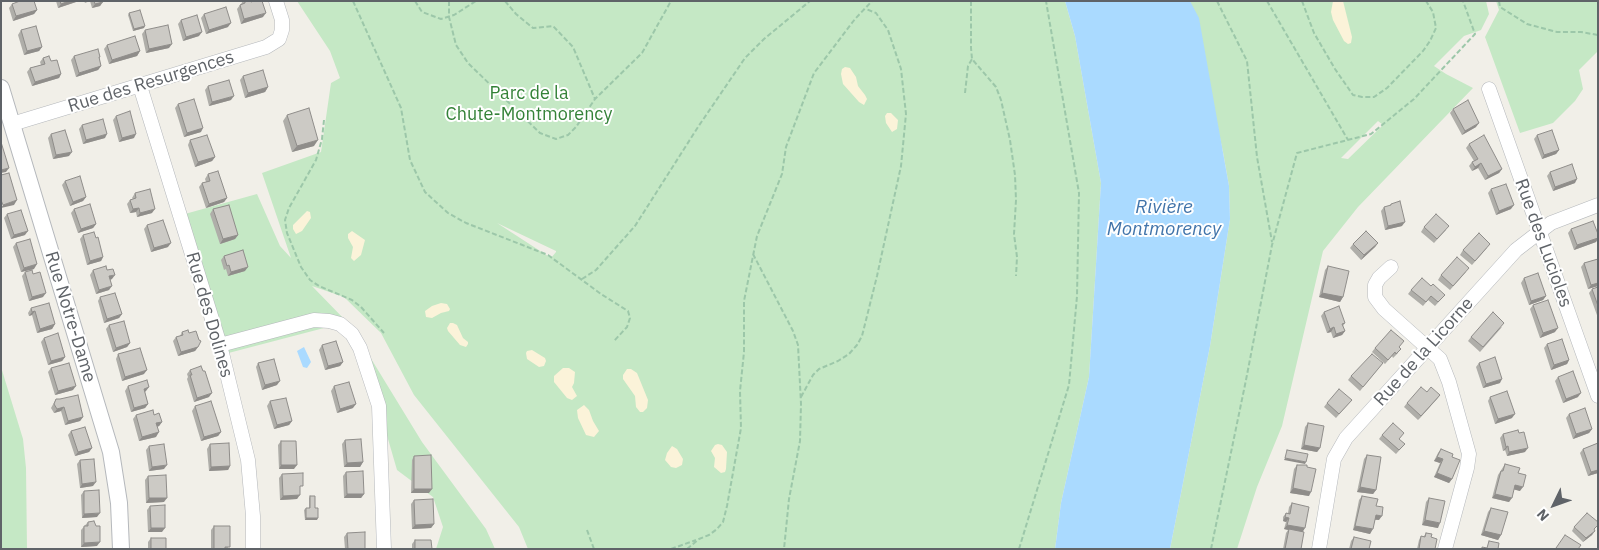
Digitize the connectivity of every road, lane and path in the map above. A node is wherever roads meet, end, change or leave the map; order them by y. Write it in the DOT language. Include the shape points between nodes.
graph roads {
  1 [pos="276,1"];
  2 [pos="353,1"];
  3 [pos="415,1"];
  4 [pos="449,1"];
  5 [pos="476,1"];
  6 [pos="505,1"];
  7 [pos="671,1"];
  8 [pos="810,1"];
  9 [pos="872,1"];
  10 [pos="971,1"];
  11 [pos="1046,1"];
  12 [pos="1217,1"];
  13 [pos="1267,1"];
  14 [pos="1302,1"];
  15 [pos="1426,1"];
  16 [pos="1463,1"];
  17 [pos="1499,1"];
  18 [pos="865,9"];
  19 [pos="449,17"];
  20 [pos="1598,35"];
  21 [pos="972,59"];
  22 [pos="140,86"];
  23 [pos="1,88"];
  24 [pos="1489,89"];
  25 [pos="965,93"];
  26 [pos="595,99"];
  27 [pos="324,120"];
  28 [pos="12,124"];
  29 [pos="1348,140"];
  30 [pos="1598,205"];
  31 [pos="1540,231"];
  32 [pos="1272,245"];
  33 [pos="753,254"];
  34 [pos="1390,267"];
  35 [pos="1016,276"];
  36 [pos="582,279"];
  37 [pos="384,333"];
  38 [pos="614,341"];
  39 [pos="220,345"];
  40 [pos="1428,347"];
  41 [pos="1598,396"];
  42 [pos="801,397"];
  43 [pos="587,530"];
  44 [pos="699,539"];
  45 [pos="121,549"];
  46 [pos="253,549"];
  47 [pos="384,549"];
  48 [pos="594,549"];
  49 [pos="672,549"];
  50 [pos="687,549"];
  51 [pos="784,549"];
  52 [pos="1019,549"];
  53 [pos="1211,549"];
  54 [pos="1319,549"];
  55 [pos="1446,549"];
  1 -- 22 [label="street, Rue des Resurgences" via="282,30 278,39 266,47"];
  2 -- 36 [label="path" via="400,108 410,160 425,192 448,213 466,223 548,255"];
  3 -- 19 [label="path" via="422,12 430,16"];
  4 -- 19 [label="path"];
  5 -- 19 [label="path"];
  6 -- 26 [label="path" via="533,28 553,26 572,48"];
  7 -- 26 [label="path" via="642,53"];
  8 -- 36 [label="path" via="749,54 634,226 596,270"];
  9 -- 18 [label="path"];
  10 -- 21 [label="path"];
  11 -- 52 [label="path" via="1079,194 1077,296 1070,385"];
  12 -- 32 [label="path" via="1247,61 1257,158"];
  13 -- 29 [label="path"];
  14 -- 15 [label="path" via="1314,33 1353,95 1374,97 1387,88 1430,41 1436,28 1433,12"];
  16 -- 29 [label="path" via="1474,34 1399,112 1370,134"];
  17 -- 20 [label="path" via="1500,7 1527,24 1557,32"];
  18 -- 33 [label="path" via="814,73 786,147 782,174"];
  18 -- 42 [label="path" via="876,13 888,30 901,69 906,114 901,166 862,336 849,354 813,375"];
  19 -- 26 [label="path" via="456,45 468,63 540,133 556,139 568,135"];
  21 -- 25 [label="path" via="968,66"];
  21 -- 35 [label="path" via="1002,100 1015,175"];
  22 -- 28 [label="street, Rue des Resurgences"];
  22 -- 39 [label="street, Rue des Dolines"];
  23 -- 28 [label="street, Rue Notre-Dame"];
  24 -- 31 [label="street, Rue des Lucioles"];
  27 -- 37 [label="path" via="316,160 285,220 287,233 310,280 352,300"];
  28 -- 45 [label="street, Rue Notre-Dame" via="111,452 119,503"];
  29 -- 32 [label="path" via="1297,153"];
  30 -- 31 [label="street, Rue de la Licorne" via="1551,223"];
  31 -- 40 [label="street, Rue de la Licorne" via="1516,250"];
  31 -- 41 [label="street, Rue des Lucioles"];
  32 -- 53 [label="path"];
  33 -- 42 [label="path" via="798,345"];
  33 -- 44 [label="path" via="744,301 738,451 723,522"];
  34 -- 40 [label="street" via="1375,285 1375,297 1384,309"];
  36 -- 38 [label="path" via="628,311 627,327"];
  39 -- 46 [label="street, Rue des Dolines" via="248,460"];
  39 -- 47 [label="street" via="314,320 340,324 352,334 380,406"];
  40 -- 54 [label="street, Rue de la Licorne" via="1346,438 1334,459"];
  40 -- 55 [label="street" via="1440,359 1449,382 1469,454"];
  42 -- 51 [label="path" via="800,441"];
  43 -- 48 [label="path"];
  44 -- 49 [label="path"];
  44 -- 50 [label="path"];
}
